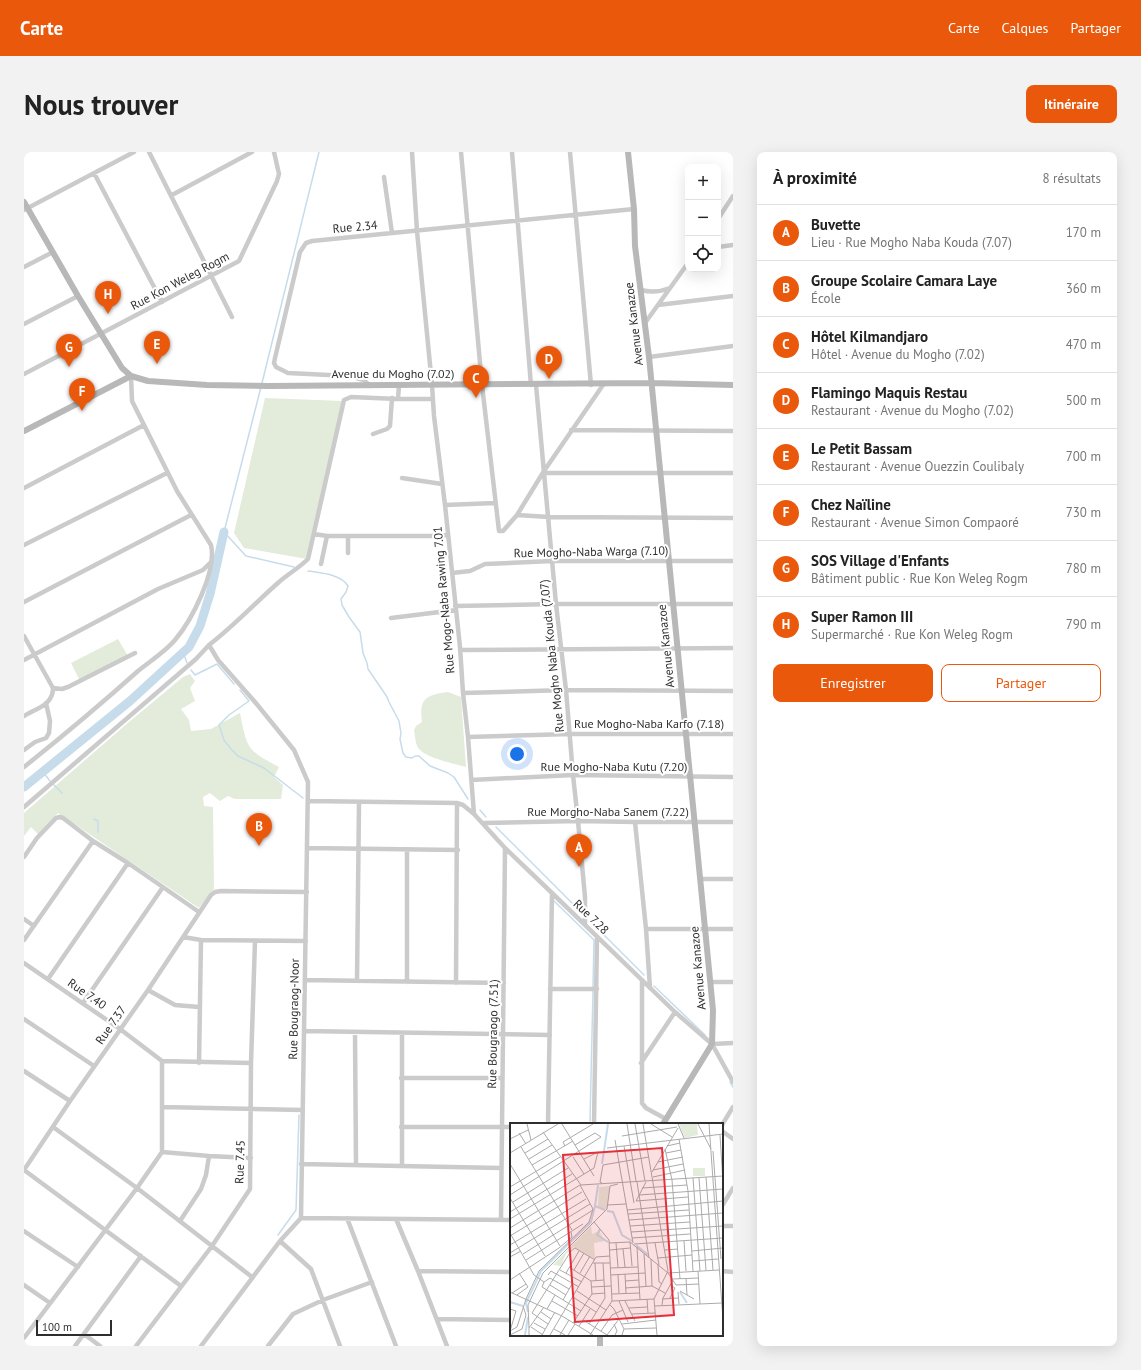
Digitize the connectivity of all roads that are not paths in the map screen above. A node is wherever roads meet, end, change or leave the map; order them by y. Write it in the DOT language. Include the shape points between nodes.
graph roads {
  1 [pos="134,152"];
  2 [pos="149,152"];
  3 [pos="252,152"];
  4 [pos="274,152"];
  5 [pos="412,152"];
  6 [pos="461,152"];
  7 [pos="512,152"];
  8 [pos="570,152"];
  9 [pos="628,152"];
  10 [pos="94,173"];
  11 [pos="384,177"];
  12 [pos="172,195"];
  13 [pos="733,196"];
  14 [pos="25,207"];
  15 [pos="634,209"];
  16 [pos="721,214"];
  17 [pos="576,215"];
  18 [pos="518,221"];
  19 [pos="466,227"];
  20 [pos="417,231"];
  21 [pos="392,233"];
  22 [pos="733,245"];
  23 [pos="721,247"];
  24 [pos="53,252"];
  25 [pos="24,267"];
  26 [pos="685,267"];
  27 [pos="212,276"];
  28 [pos="670,288"];
  29 [pos="641,290"];
  30 [pos="78,296"];
  31 [pos="733,296"];
  32 [pos="162,302"];
  33 [pos="658,305"];
  34 [pos="232,317"];
  35 [pos="645,323"];
  36 [pos="24,324"];
  37 [pos="101,333"];
  38 [pos="733,346"];
  39 [pos="649,357"];
  40 [pos="24,374"];
  41 [pos="131,376"];
  42 [pos="651,383"];
  43 [pos="602,384"];
  44 [pos="398,385"];
  45 [pos="432,385"];
  46 [pos="482,385"];
  47 [pos="534,385"];
  48 [pos="591,385"];
  49 [pos="733,385"];
  50 [pos="370,386"];
  51 [pos="392,398"];
  52 [pos="398,399"];
  53 [pos="433,399"];
  54 [pos="144,425"];
  55 [pos="572,430"];
  56 [pos="656,430"];
  57 [pos="24,431"];
  58 [pos="733,431"];
  59 [pos="373,434"];
  60 [pos="544,472"];
  61 [pos="168,473"];
  62 [pos="660,473"];
  63 [pos="733,473"];
  64 [pos="402,478"];
  65 [pos="442,484"];
  66 [pos="24,488"];
  67 [pos="495,503"];
  68 [pos="445,505"];
  69 [pos="517,515"];
  70 [pos="191,516"];
  71 [pos="548,517"];
  72 [pos="664,518"];
  73 [pos="733,518"];
  74 [pos="314,534"];
  75 [pos="448,535"];
  76 [pos="327,536"];
  77 [pos="348,536"];
  78 [pos="24,545"];
  79 [pos="348,554"];
  80 [pos="552,561"];
  81 [pos="669,561"];
  82 [pos="733,561"];
  83 [pos="210,563"];
  84 [pos="321,564"];
  85 [pos="452,573"];
  86 [pos="24,602"];
  87 [pos="556,604"];
  88 [pos="733,604"];
  89 [pos="673,605"];
  90 [pos="456,608"];
  91 [pos="391,618"];
  92 [pos="24,636"];
  93 [pos="209,645"];
  94 [pos="733,648"];
  95 [pos="677,649"];
  96 [pos="460,650"];
  97 [pos="562,650"];
  98 [pos="135,653"];
  99 [pos="34,654"];
  100 [pos="24,660"];
  101 [pos="53,688"];
  102 [pos="566,690"];
  103 [pos="682,690"];
  104 [pos="733,690"];
  105 [pos="462,693"];
  106 [pos="46,703"];
  107 [pos="24,716"];
  108 [pos="570,734"];
  109 [pos="686,734"];
  110 [pos="733,734"];
  111 [pos="468,737"];
  112 [pos="24,750"];
  113 [pos="24,767"];
  114 [pos="573,775"];
  115 [pos="733,777"];
  116 [pos="690,778"];
  117 [pos="471,780"];
  118 [pos="309,801"];
  119 [pos="359,802"];
  120 [pos="457,803"];
  121 [pos="24,807"];
  122 [pos="474,814"];
  123 [pos="578,821"];
  124 [pos="635,822"];
  125 [pos="694,822"];
  126 [pos="733,822"];
  127 [pos="484,823"];
  128 [pos="93,841"];
  129 [pos="308,848"];
  130 [pos="505,848"];
  131 [pos="359,849"];
  132 [pos="407,850"];
  133 [pos="458,850"];
  134 [pos="24,857"];
  135 [pos="128,863"];
  136 [pos="733,878"];
  137 [pos="700,879"];
  138 [pos="163,887"];
  139 [pos="307,892"];
  140 [pos="552,892"];
  141 [pos="199,912"];
  142 [pos="24,919"];
  143 [pos="585,925"];
  144 [pos="34,926"];
  145 [pos="646,929"];
  146 [pos="705,929"];
  147 [pos="733,929"];
  148 [pos="183,937"];
  149 [pos="597,937"];
  150 [pos="24,940"];
  151 [pos="201,940"];
  152 [pos="255,941"];
  153 [pos="306,941"];
  154 [pos="24,963"];
  155 [pos="48,979"];
  156 [pos="305,980"];
  157 [pos="642,980"];
  158 [pos="357,981"];
  159 [pos="406,982"];
  160 [pos="711,982"];
  161 [pos="733,982"];
  162 [pos="456,983"];
  163 [pos="504,984"];
  164 [pos="650,988"];
  165 [pos="550,989"];
  166 [pos="597,989"];
  167 [pos="148,990"];
  168 [pos="83,1003"];
  169 [pos="199,1007"];
  170 [pos="675,1012"];
  171 [pos="24,1018"];
  172 [pos="120,1029"];
  173 [pos="304,1031"];
  174 [pos="355,1032"];
  175 [pos="402,1033"];
  176 [pos="503,1035"];
  177 [pos="550,1035"];
  178 [pos="733,1043"];
  179 [pos="712,1044"];
  180 [pos="162,1061"];
  181 [pos="199,1063"];
  182 [pos="251,1063"];
  183 [pos="641,1063"];
  184 [pos="94,1066"];
  185 [pos="26,1072"];
  186 [pos="402,1078"];
  187 [pos="502,1078"];
  188 [pos="24,1079"];
  189 [pos="733,1082"];
  190 [pos="70,1101"];
  191 [pos="162,1107"];
  192 [pos="733,1107"];
  193 [pos="251,1109"];
  194 [pos="303,1110"];
  195 [pos="665,1121"];
  196 [pos="548,1123"];
  197 [pos="594,1123"];
  198 [pos="723,1123"];
  199 [pos="53,1127"];
  200 [pos="401,1127"];
  201 [pos="502,1127"];
  202 [pos="510,1127"];
  203 [pos="723,1132"];
  204 [pos="733,1139"];
  205 [pos="162,1152"];
  206 [pos="209,1156"];
  207 [pos="251,1158"];
  208 [pos="301,1164"];
  209 [pos="356,1165"];
  210 [pos="402,1166"];
  211 [pos="501,1168"];
  212 [pos="24,1170"];
  213 [pos="137,1188"];
  214 [pos="733,1188"];
  215 [pos="723,1204"];
  216 [pos="301,1218"];
  217 [pos="347,1218"];
  218 [pos="396,1219"];
  219 [pos="501,1220"];
  220 [pos="510,1220"];
  221 [pos="180,1221"];
  222 [pos="106,1229"];
  223 [pos="24,1231"];
  224 [pos="280,1241"];
  225 [pos="212,1246"];
  226 [pos="141,1256"];
  227 [pos="78,1267"];
  228 [pos="418,1272"];
  229 [pos="510,1272"];
  230 [pos="252,1277"];
  231 [pos="372,1282"];
  232 [pos="24,1285"];
  233 [pos="181,1286"];
  234 [pos="323,1300"];
  235 [pos="50,1303"];
  236 [pos="437,1319"];
  237 [pos="510,1320"];
  238 [pos="84,1334"];
  239 [pos="24,1338"];
  240 [pos="74,1346"];
  241 [pos="100,1346"];
  242 [pos="136,1346"];
  243 [pos="201,1346"];
  244 [pos="268,1346"];
  245 [pos="339,1346"];
  246 [pos="396,1346"];
  247 [pos="447,1346"];
  1 -- 10 [label="street"];
  2 -- 12 [label="street"];
  3 -- 12 [label="street"];
  4 -- 27 [label="street, Rue Kon Weleg Rogm" via="279,174 277,181 239,261"];
  5 -- 20 [label="street, Rue Mogo-Naba Rawing 7.01"];
  6 -- 19 [label="street"];
  7 -- 18 [label="street, Rue Mogho Naba Kouda (7.07)"];
  8 -- 17 [label="street"];
  9 -- 15 [label="street, Avenue Kanazoe"];
  10 -- 14 [label="street"];
  10 -- 32 [label="street"];
  11 -- 21 [label="street"];
  12 -- 27 [label="street"];
  13 -- 16 [label="street"];
  14 -- 24 [label="street"];
  15 -- 17 [label="street, Rue 2.34"];
  15 -- 29 [label="street, Avenue Kanazoe"];
  17 -- 18 [label="street, Rue 2.34"];
  17 -- 48 [label="street"];
  18 -- 19 [label="street, Rue 2.34"];
  18 -- 47 [label="street, Rue Mogho Naba Kouda (7.07)"];
  19 -- 20 [label="street, Rue 2.34"];
  19 -- 46 [label="street"];
  20 -- 21 [label="street, Rue 2.34"];
  20 -- 45 [label="street, Rue Mogo-Naba Rawing 7.01"];
  21 -- 50 [label="street, Rue 2.34" via="306,243 300,252 274,363 276,367 288,373 349,376 364,380"];
  22 -- 23 [label="street"];
  24 -- 25 [label="street"];
  24 -- 30 [label="street"];
  26 -- 28 [label="street"];
  27 -- 32 [label="street, Rue Kon Weleg Rogm"];
  27 -- 34 [label="street"];
  28 -- 29 [label="street" via="662,292"];
  28 -- 33 [label="street"];
  29 -- 35 [label="street, Avenue Kanazoe"];
  30 -- 36 [label="street"];
  30 -- 37 [label="street"];
  31 -- 33 [label="street"];
  32 -- 37 [label="street, Rue Kon Weleg Rogm"];
  33 -- 35 [label="street"];
  35 -- 39 [label="street, Avenue Kanazoe"];
  37 -- 40 [label="street, Rue Kon Weleg Rogm"];
  37 -- 41 [label="street" via="122,368"];
  38 -- 39 [label="street"];
  39 -- 42 [label="street, Avenue Kanazoe"];
  41 -- 50 [label="street, Avenue du Mogho (7.02)" via="155,382 252,386"];
  41 -- 54 [label="street" via="132,401"];
  41 -- 57 [label="street"];
  42 -- 43 [label="street, Avenue du Mogho (7.02)"];
  42 -- 49 [label="street, Avenue du Mogho (7.02)"];
  42 -- 56 [label="street, Avenue Kanazoe"];
  43 -- 48 [label="street, Avenue du Mogho (7.02)"];
  43 -- 55 [label="street"];
  44 -- 45 [label="street, Avenue du Mogho (7.02)"];
  44 -- 50 [label="street, Avenue du Mogho (7.02)"];
  44 -- 52 [label="street"];
  45 -- 46 [label="street, Avenue du Mogho (7.02)"];
  45 -- 53 [label="street, Rue Mogo-Naba Rawing 7.01"];
  46 -- 47 [label="street, Avenue du Mogho (7.02)"];
  46 -- 67 [label="street"];
  47 -- 48 [label="street, Avenue du Mogho (7.02)"];
  47 -- 60 [label="street, Rue Mogho Naba Kouda (7.07)"];
  51 -- 52 [label="street"];
  51 -- 59 [label="street" via="390,426"];
  51 -- 74 [label="street" via="351,397 344,400"];
  52 -- 53 [label="street"];
  53 -- 65 [label="street, Rue Mogo-Naba Rawing 7.01"];
  54 -- 61 [label="street"];
  54 -- 66 [label="street"];
  55 -- 56 [label="street"];
  55 -- 60 [label="street"];
  56 -- 58 [label="street"];
  56 -- 62 [label="street, Avenue Kanazoe"];
  60 -- 62 [label="street"];
  60 -- 69 [label="street"];
  60 -- 71 [label="street, Rue Mogho Naba Kouda (7.07)"];
  61 -- 70 [label="street"];
  61 -- 78 [label="street"];
  62 -- 63 [label="street"];
  62 -- 72 [label="street, Avenue Kanazoe"];
  64 -- 65 [label="street"];
  65 -- 68 [label="street, Rue Mogo-Naba Rawing 7.01"];
  67 -- 68 [label="street"];
  67 -- 69 [label="street" via="498,528 501,532"];
  68 -- 75 [label="street, Rue Mogo-Naba Rawing 7.01"];
  69 -- 71 [label="street"];
  70 -- 83 [label="street" via="210,545"];
  70 -- 86 [label="street"];
  71 -- 72 [label="street"];
  71 -- 80 [label="street, Rue Mogho Naba Kouda (7.07)"];
  72 -- 73 [label="street"];
  72 -- 81 [label="street, Avenue Kanazoe"];
  74 -- 76 [label="street"];
  74 -- 93 [label="street" via="308,559 278,582"];
  75 -- 77 [label="street"];
  75 -- 85 [label="street, Rue Mogo-Naba Rawing 7.01"];
  76 -- 77 [label="street"];
  76 -- 84 [label="street"];
  77 -- 79 [label="street"];
  80 -- 81 [label="street, Rue Mogho-Naba Warga (7.10)"];
  80 -- 85 [label="street, Rue Mogho-Naba Warga (7.10)" via="485,564 470,571"];
  80 -- 87 [label="street, Rue Mogho Naba Kouda (7.07)"];
  81 -- 82 [label="street, Rue Mogho-Naba Warga (7.10)"];
  81 -- 89 [label="street, Avenue Kanazoe"];
  83 -- 99 [label="street" via="203,570 158,589"];
  83 -- 113 [label="street" via="202,595 175,640"];
  85 -- 90 [label="street, Rue Mogo-Naba Rawing 7.01"];
  87 -- 89 [label="street"];
  87 -- 90 [label="street"];
  87 -- 97 [label="street, Rue Mogho Naba Kouda (7.07)"];
  88 -- 89 [label="street"];
  89 -- 95 [label="street, Avenue Kanazoe"];
  90 -- 91 [label="street"];
  90 -- 96 [label="street, Rue Mogo-Naba Rawing 7.01"];
  92 -- 99 [label="street"];
  93 -- 118 [label="street, Rue Bougraog-Noor" via="218,660 294,750 308,782"];
  93 -- 121 [label="street"];
  94 -- 95 [label="street"];
  95 -- 97 [label="street"];
  95 -- 103 [label="street, Avenue Kanazoe"];
  96 -- 97 [label="street"];
  96 -- 105 [label="street, Rue Mogo-Naba Rawing 7.01"];
  97 -- 102 [label="street, Rue Mogho Naba Kouda (7.07)"];
  98 -- 101 [label="street" via="68,687"];
  99 -- 100 [label="street"];
  99 -- 101 [label="street"];
  101 -- 106 [label="street" via="53,696"];
  102 -- 103 [label="street"];
  102 -- 105 [label="street"];
  102 -- 108 [label="street, Rue Mogho Naba Kouda (7.07)"];
  103 -- 104 [label="street"];
  103 -- 109 [label="street, Avenue Kanazoe"];
  105 -- 111 [label="street, Rue Mogo-Naba Rawing 7.01"];
  106 -- 107 [label="street"];
  106 -- 112 [label="street" via="50,721 49,733 46,738"];
  108 -- 109 [label="street, Rue Mogho-Naba Karfo (7.18)"];
  108 -- 111 [label="street, Rue Mogho-Naba Karfo (7.18)"];
  108 -- 114 [label="street, Rue Mogho Naba Kouda (7.07)"];
  109 -- 110 [label="street, Rue Mogho-Naba Karfo (7.18)"];
  109 -- 116 [label="street, Avenue Kanazoe"];
  111 -- 117 [label="street, Rue Mogo-Naba Rawing 7.01"];
  114 -- 116 [label="street, Rue Mogho-Naba Kutu (7.20)"];
  114 -- 117 [label="street, Rue Mogho-Naba Kutu (7.20)"];
  114 -- 123 [label="street, Rue Mogho Naba Kouda (7.07)"];
  115 -- 116 [label="street, Rue Mogho-Naba Kutu (7.20)"];
  116 -- 125 [label="street, Avenue Kanazoe"];
  117 -- 122 [label="street, Rue Mogo-Naba Rawing 7.01"];
  118 -- 119 [label="street"];
  118 -- 129 [label="street, Rue Bougraog-Noor"];
  119 -- 120 [label="street"];
  119 -- 131 [label="street"];
  120 -- 122 [label="street, Rue 7.28"];
  120 -- 133 [label="street"];
  122 -- 127 [label="street, Rue 7.28"];
  123 -- 124 [label="street, Rue Morgho-Naba Sanem (7.22)"];
  123 -- 127 [label="street, Rue Morgho-Naba Sanem (7.22)"];
  123 -- 143 [label="street, Rue Mogho Naba Kouda (7.07)"];
  124 -- 125 [label="street, Rue Morgho-Naba Sanem (7.22)"];
  124 -- 145 [label="street"];
  125 -- 126 [label="street, Rue Morgho-Naba Sanem (7.22)"];
  125 -- 137 [label="street, Avenue Kanazoe"];
  127 -- 130 [label="street, Rue 7.28"];
  128 -- 134 [label="street" via="60,817 37,838"];
  128 -- 135 [label="street"];
  128 -- 144 [label="street"];
  129 -- 131 [label="street"];
  129 -- 139 [label="street, Rue Bougraog-Noor"];
  130 -- 140 [label="street, Rue 7.28"];
  130 -- 163 [label="street, Rue Bougraogo (7.51)"];
  131 -- 132 [label="street"];
  131 -- 158 [label="street"];
  132 -- 133 [label="street"];
  132 -- 159 [label="street"];
  133 -- 162 [label="street"];
  135 -- 138 [label="street"];
  135 -- 155 [label="street"];
  136 -- 137 [label="street"];
  137 -- 146 [label="street, Avenue Kanazoe"];
  138 -- 141 [label="street"];
  138 -- 168 [label="street"];
  139 -- 141 [label="street, Rue 7.37" via="215,892"];
  139 -- 153 [label="street, Rue Bougraog-Noor"];
  140 -- 143 [label="street, Rue 7.28"];
  140 -- 165 [label="street"];
  141 -- 148 [label="street, Rue 7.37"];
  142 -- 144 [label="street"];
  143 -- 149 [label="street, Rue 7.28"];
  144 -- 150 [label="street"];
  145 -- 146 [label="street"];
  145 -- 164 [label="street"];
  146 -- 147 [label="street"];
  146 -- 160 [label="street, Avenue Kanazoe"];
  148 -- 151 [label="street"];
  148 -- 167 [label="street, Rue 7.37"];
  149 -- 157 [label="street, Rue 7.28"];
  149 -- 166 [label="street"];
  151 -- 152 [label="street"];
  151 -- 169 [label="street"];
  152 -- 153 [label="street"];
  152 -- 182 [label="street, Rue 7.45"];
  153 -- 156 [label="street, Rue Bougraog-Noor"];
  154 -- 155 [label="street, Rue 7.40"];
  155 -- 168 [label="street, Rue 7.40"];
  156 -- 158 [label="street"];
  156 -- 173 [label="street, Rue Bougraog-Noor"];
  157 -- 164 [label="street, Rue 7.28"];
  157 -- 183 [label="street"];
  158 -- 159 [label="street"];
  159 -- 162 [label="street"];
  160 -- 161 [label="street"];
  160 -- 179 [label="street, Avenue Kanazoe"];
  162 -- 163 [label="street"];
  163 -- 176 [label="street, Rue Bougraogo (7.51)"];
  164 -- 170 [label="street, Rue 7.28"];
  165 -- 166 [label="street"];
  165 -- 177 [label="street"];
  166 -- 197 [label="street"];
  167 -- 169 [label="street" via="175,1005"];
  167 -- 172 [label="street, Rue 7.37"];
  168 -- 172 [label="street, Rue 7.40"];
  169 -- 181 [label="street"];
  170 -- 179 [label="street, Rue 7.28"];
  170 -- 183 [label="street"];
  171 -- 184 [label="street"];
  172 -- 180 [label="street, Rue 7.40"];
  172 -- 184 [label="street, Rue 7.37"];
  173 -- 174 [label="street"];
  173 -- 194 [label="street, Rue Bougraog-Noor"];
  174 -- 175 [label="street"];
  174 -- 209 [label="street"];
  175 -- 176 [label="street"];
  175 -- 186 [label="street"];
  176 -- 177 [label="street"];
  176 -- 187 [label="street, Rue Bougraogo (7.51)"];
  177 -- 196 [label="street"];
  178 -- 179 [label="street"];
  179 -- 189 [label="street"];
  179 -- 195 [label="street, Avenue Kanazoe"];
  180 -- 181 [label="street"];
  180 -- 191 [label="street"];
  181 -- 182 [label="street"];
  182 -- 193 [label="street, Rue 7.45"];
  183 -- 195 [label="street" via="642,1103"];
  184 -- 190 [label="street, Rue 7.37"];
  185 -- 188 [label="street"];
  185 -- 190 [label="street"];
  186 -- 187 [label="street"];
  186 -- 200 [label="street"];
  187 -- 201 [label="street, Rue Bougraogo (7.51)"];
  190 -- 199 [label="street, Rue 7.37"];
  191 -- 193 [label="street"];
  191 -- 205 [label="street"];
  192 -- 198 [label="street"];
  193 -- 194 [label="street"];
  193 -- 207 [label="street, Rue 7.45"];
  194 -- 208 [label="street, Rue Bougraog-Noor"];
  199 -- 212 [label="street, Rue 7.37"];
  199 -- 213 [label="street"];
  200 -- 201 [label="street"];
  200 -- 210 [label="street"];
  201 -- 202 [label="street"];
  201 -- 211 [label="street, Rue Bougraogo (7.51)"];
  203 -- 204 [label="street"];
  205 -- 206 [label="street"];
  205 -- 213 [label="street"];
  206 -- 207 [label="street"];
  206 -- 221 [label="street" via="201,1189"];
  207 -- 225 [label="street, Rue 7.45" via="248,1193"];
  208 -- 209 [label="street"];
  208 -- 216 [label="street, Rue Bougraog-Noor"];
  209 -- 210 [label="street"];
  210 -- 211 [label="street"];
  211 -- 219 [label="street, Rue Bougraogo (7.51)"];
  212 -- 222 [label="street"];
  213 -- 221 [label="street"];
  213 -- 222 [label="street"];
  214 -- 215 [label="street"];
  216 -- 217 [label="street"];
  216 -- 224 [label="street"];
  217 -- 218 [label="street"];
  217 -- 231 [label="street"];
  218 -- 219 [label="street"];
  218 -- 228 [label="street"];
  219 -- 220 [label="street"];
  221 -- 225 [label="street"];
  222 -- 226 [label="street"];
  222 -- 227 [label="street"];
  223 -- 227 [label="street"];
  224 -- 230 [label="street"];
  224 -- 234 [label="street" via="312,1269"];
  225 -- 230 [label="street"];
  225 -- 233 [label="street, Rue 7.45"];
  226 -- 233 [label="street"];
  226 -- 238 [label="street"];
  227 -- 235 [label="street"];
  228 -- 229 [label="street"];
  228 -- 236 [label="street"];
  230 -- 243 [label="street"];
  231 -- 234 [label="street"];
  231 -- 246 [label="street"];
  232 -- 235 [label="street"];
  233 -- 242 [label="street, Rue 7.45"];
  234 -- 244 [label="street" via="293,1314"];
  234 -- 245 [label="street"];
  235 -- 239 [label="street"];
  236 -- 237 [label="street"];
  236 -- 247 [label="street"];
  238 -- 240 [label="street"];
  238 -- 241 [label="street"];
}
